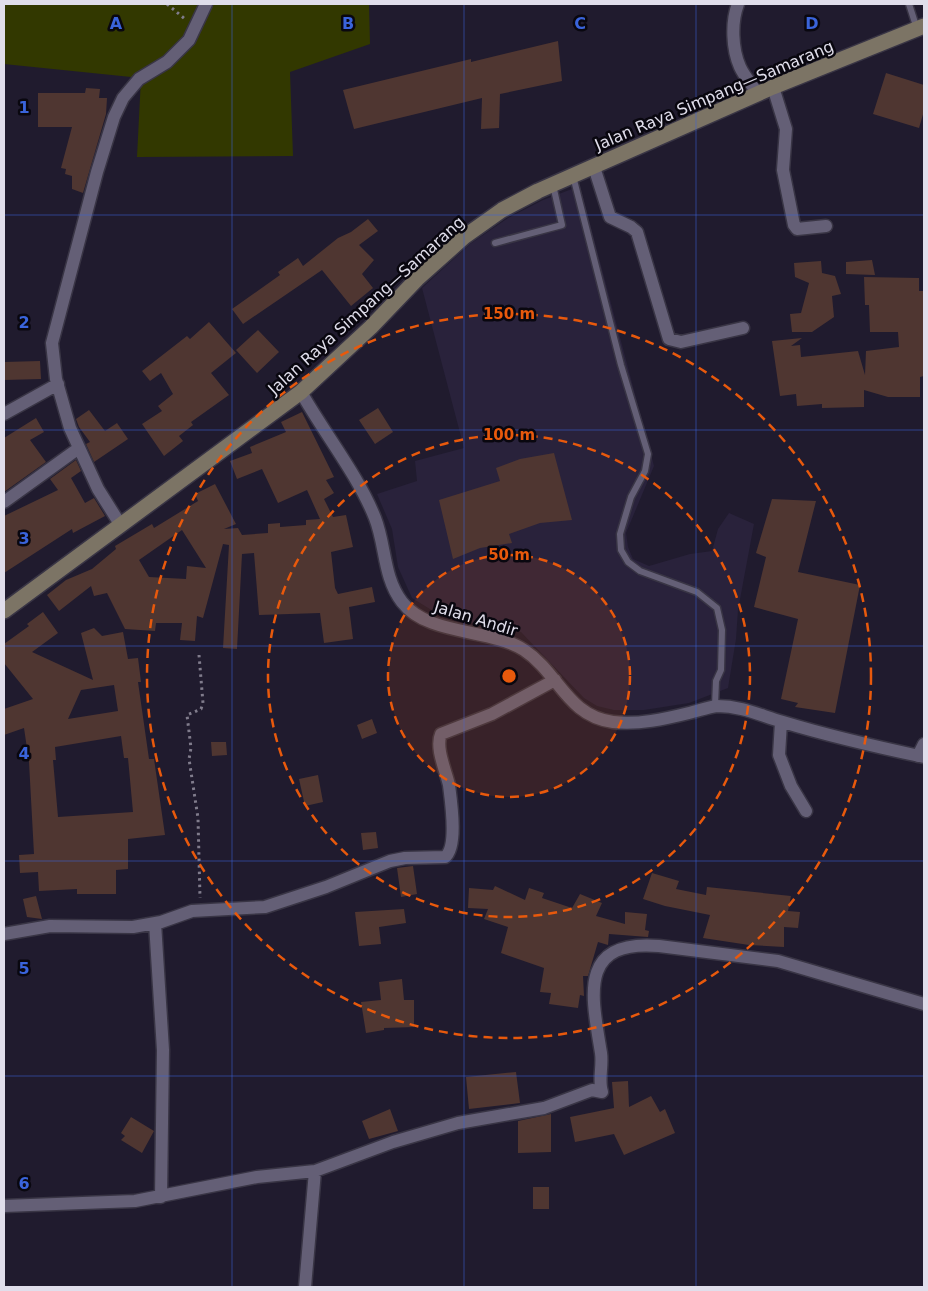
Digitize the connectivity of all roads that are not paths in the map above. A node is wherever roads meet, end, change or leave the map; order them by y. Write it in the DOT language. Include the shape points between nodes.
graph roads {
  1 [pos="206,4"];
  2 [pos="738,4"];
  3 [pos="909,4"];
  4 [pos="921,27"];
  5 [pos="773,87"];
  6 [pos="758,94"];
  7 [pos="594,167"];
  8 [pos="573,176"];
  9 [pos="553,185"];
  10 [pos="826,226"];
  11 [pos="495,243"];
  12 [pos="743,328"];
  13 [pos="58,384"];
  14 [pos="301,392"];
  15 [pos="4,414"];
  16 [pos="79,448"];
  17 [pos="4,502"];
  18 [pos="120,524"];
  19 [pos="4,611"];
  20 [pos="556,680"];
  21 [pos="716,706"];
  22 [pos="781,722"];
  23 [pos="924,744"];
  24 [pos="921,757"];
  25 [pos="806,811"];
  26 [pos="155,923"];
  27 [pos="4,934"];
  28 [pos="924,1004"];
  29 [pos="315,1171"];
  30 [pos="161,1197"];
  31 [pos="4,1206"];
  32 [pos="305,1287"];
  1 -- 13 [label="street" via="182,49 139,79 123,98 114,117 52,343"];
  2 -- 6 [label="street" via="734,40 740,67"];
  3 -- 4 [label="lane"];
  4 -- 5 [label="main road, Jalan Raya Simpang—Samarang"];
  5 -- 6 [label="main road, Jalan Raya Simpang—Samarang"];
  5 -- 10 [label="street" via="786,129 783,170 794,225 797,229"];
  6 -- 7 [label="main road, Jalan Raya Simpang—Samarang"];
  7 -- 8 [label="main road, Jalan Raya Simpang—Samarang"];
  7 -- 12 [label="street" via="610,217 637,232 669,339 681,342"];
  8 -- 9 [label="main road, Jalan Raya Simpang—Samarang"];
  8 -- 21 [label="lane" via="648,454 645,471 631,497 620,534 621,550 628,562 640,571 697,592 717,608 722,630"];
  9 -- 11 [label="lane" via="562,226"];
  9 -- 14 [label="main road, Jalan Raya Simpang—Samarang" via="502,210 464,238"];
  13 -- 15 [label="street"];
  13 -- 16 [label="street"];
  14 -- 18 [label="main road, Jalan Raya Simpang—Samarang"];
  14 -- 20 [label="street, Jalan Andir" via="354,476 375,519 390,582 403,604 420,618 505,641 525,651"];
  16 -- 17 [label="street"];
  16 -- 18 [label="street" via="98,489"];
  18 -- 19 [label="main road, Jalan Raya Simpang—Samarang"];
  20 -- 21 [label="street, Jalan Andir" via="577,707 592,716 614,722 645,722"];
  20 -- 26 [label="street" via="492,714 441,734 453,839 445,858 390,861 265,907 192,911"];
  21 -- 22 [label="street, Jalan Andir" via="748,709"];
  22 -- 24 [label="street, Jalan Andir"];
  22 -- 25 [label="street" via="779,755 791,786"];
  23 -- 24 [label="street"];
  26 -- 27 [label="street" via="133,927 50,926"];
  26 -- 30 [label="street" via="163,1050"];
  28 -- 29 [label="street" via="778,961 666,946 641,944 621,947 606,957 596,977 593,1004 602,1056 602,1092 592,1090 544,1108 458,1123 393,1142"];
  29 -- 30 [label="street" via="257,1177"];
  29 -- 32 [label="street"];
  30 -- 31 [label="street" via="135,1201"];
}
